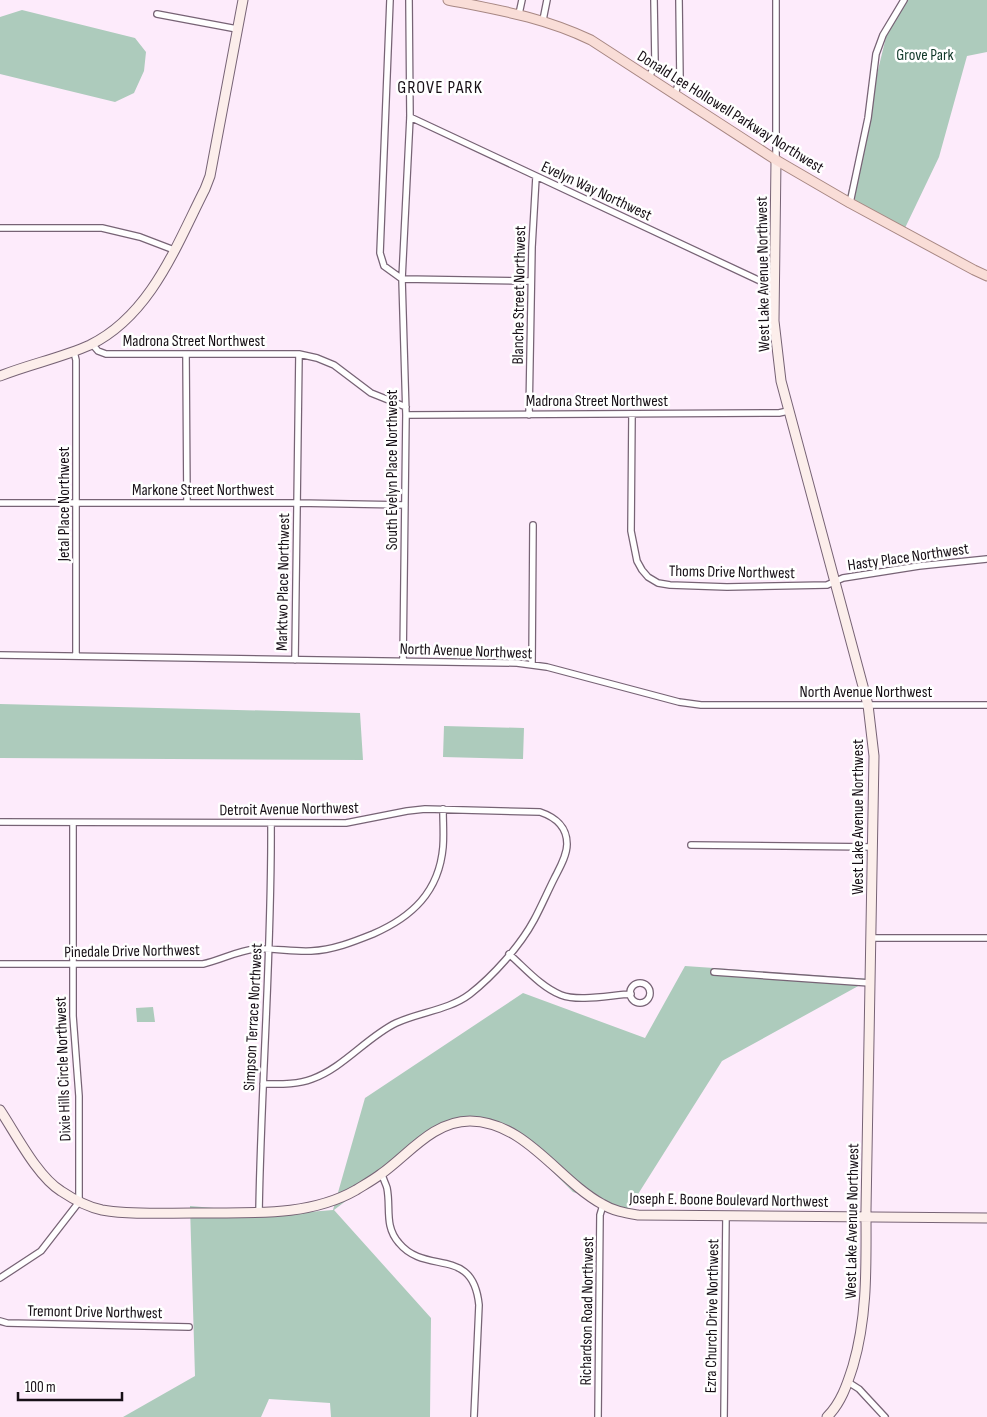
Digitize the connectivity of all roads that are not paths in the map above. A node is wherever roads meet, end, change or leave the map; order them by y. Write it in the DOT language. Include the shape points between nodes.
graph roads {
  1 [pos="243,0"];
  2 [pos="390,0"];
  3 [pos="409,0"];
  4 [pos="448,0"];
  5 [pos="522,0"];
  6 [pos="547,0"];
  7 [pos="654,0"];
  8 [pos="679,0"];
  9 [pos="776,0"];
  10 [pos="904,0"];
  11 [pos="157,14"];
  12 [pos="519,14"];
  13 [pos="543,20"];
  14 [pos="237,29"];
  15 [pos="649,77"];
  16 [pos="675,94"];
  17 [pos="410,117"];
  18 [pos="776,160"];
  19 [pos="536,177"];
  20 [pos="850,203"];
  21 [pos="0,228"];
  22 [pos="174,250"];
  23 [pos="987,276"];
  24 [pos="402,279"];
  25 [pos="531,282"];
  26 [pos="773,287"];
  27 [pos="92,344"];
  28 [pos="74,352"];
  29 [pos="186,354"];
  30 [pos="299,354"];
  31 [pos="0,376"];
  32 [pos="406,407"];
  33 [pos="788,412"];
  34 [pos="632,414"];
  35 [pos="406,415"];
  36 [pos="529,415"];
  37 [pos="0,503"];
  38 [pos="76,503"];
  39 [pos="187,503"];
  40 [pos="297,503"];
  41 [pos="405,505"];
  42 [pos="533,525"];
  43 [pos="987,559"];
  44 [pos="834,582"];
  45 [pos="0,655"];
  46 [pos="76,656"];
  47 [pos="295,660"];
  48 [pos="403,661"];
  49 [pos="532,664"];
  50 [pos="868,705"];
  51 [pos="987,705"];
  52 [pos="443,809"];
  53 [pos="0,822"];
  54 [pos="73,823"];
  55 [pos="271,823"];
  56 [pos="691,845"];
  57 [pos="873,847"];
  58 [pos="871,938"];
  59 [pos="987,938"];
  60 [pos="269,949"];
  61 [pos="509,954"];
  62 [pos="0,964"];
  63 [pos="72,964"];
  64 [pos="714,972"];
  65 [pos="870,983"];
  66 [pos="630,994"];
  67 [pos="263,1084"];
  68 [pos="0,1110"];
  69 [pos="382,1174"];
  70 [pos="79,1202"];
  71 [pos="603,1205"];
  72 [pos="259,1212"];
  73 [pos="726,1216"];
  74 [pos="866,1217"];
  75 [pos="987,1218"];
  76 [pos="0,1278"];
  77 [pos="0,1321"];
  78 [pos="189,1327"];
  79 [pos="848,1382"];
  80 [pos="474,1417"];
  81 [pos="598,1417"];
  82 [pos="724,1417"];
  83 [pos="827,1417"];
  84 [pos="885,1417"];
  1 -- 14 [label="street"];
  2 -- 24 [label="street" via="380,253 384,266"];
  3 -- 17 [label="street, South Evelyn Place Northwest"];
  4 -- 12 [label="main road, Donald Lee Hollowell Parkway Northwest"];
  5 -- 12 [label="street"];
  6 -- 13 [label="street"];
  7 -- 15 [label="street" via="655,62"];
  8 -- 16 [label="street" via="680,79"];
  9 -- 18 [label="street"];
  10 -- 20 [label="street" via="883,35 876,54 868,118"];
  11 -- 14 [label="street"];
  12 -- 13 [label="main road, Donald Lee Hollowell Parkway Northwest"];
  13 -- 15 [label="main road, Donald Lee Hollowell Parkway Northwest" via="591,40"];
  14 -- 22 [label="street" via="210,176"];
  15 -- 16 [label="main road, Donald Lee Hollowell Parkway Northwest"];
  16 -- 18 [label="main road, Donald Lee Hollowell Parkway Northwest"];
  17 -- 19 [label="street, Evelyn Way Northwest"];
  17 -- 24 [label="street, South Evelyn Place Northwest"];
  18 -- 20 [label="main road, Donald Lee Hollowell Parkway Northwest"];
  18 -- 26 [label="street, West Lake Avenue Northwest"];
  19 -- 25 [label="street, Blanche Street Northwest"];
  19 -- 26 [label="street, Evelyn Way Northwest"];
  20 -- 23 [label="main road, Donald Lee Hollowell Parkway Northwest"];
  21 -- 22 [label="street" via="102,228"];
  22 -- 27 [label="street" via="156,284 139,306"];
  24 -- 25 [label="street"];
  24 -- 32 [label="street, South Evelyn Place Northwest"];
  25 -- 36 [label="street, Blanche Street Northwest"];
  26 -- 33 [label="street, West Lake Avenue Northwest" via="776,351"];
  27 -- 28 [label="street"];
  27 -- 29 [label="street, Madrona Street Northwest" via="106,354"];
  28 -- 31 [label="street"];
  28 -- 38 [label="street, Jetal Place Northwest"];
  29 -- 30 [label="street, Madrona Street Northwest"];
  29 -- 39 [label="street"];
  30 -- 32 [label="street, Madrona Street Northwest" via="334,365 371,393"];
  30 -- 40 [label="street, Marktwo Place Northwest"];
  32 -- 35 [label="street, South Evelyn Place Northwest"];
  33 -- 34 [label="street, Madrona Street Northwest"];
  33 -- 44 [label="street, West Lake Avenue Northwest"];
  34 -- 36 [label="street, Madrona Street Northwest"];
  34 -- 44 [label="street, Thoms Drive Northwest" via="631,532 637,561 648,577 670,585 726,587 827,585"];
  35 -- 36 [label="street, Madrona Street Northwest"];
  35 -- 41 [label="street, South Evelyn Place Northwest"];
  37 -- 38 [label="street, Markone Street Northwest"];
  38 -- 39 [label="street, Markone Street Northwest"];
  38 -- 46 [label="street, Jetal Place Northwest"];
  39 -- 40 [label="street, Markone Street Northwest"];
  40 -- 41 [label="street, Markone Street Northwest"];
  40 -- 47 [label="street, Marktwo Place Northwest"];
  41 -- 48 [label="street, South Evelyn Place Northwest"];
  42 -- 49 [label="street"];
  43 -- 44 [label="street, Hasty Place Northwest" via="843,578"];
  44 -- 50 [label="street, West Lake Avenue Northwest"];
  45 -- 46 [label="street, North Avenue Northwest"];
  46 -- 47 [label="street, North Avenue Northwest"];
  47 -- 48 [label="street, North Avenue Northwest"];
  48 -- 49 [label="street, North Avenue Northwest"];
  49 -- 50 [label="street, North Avenue Northwest" via="701,705"];
  50 -- 51 [label="street, North Avenue Northwest"];
  50 -- 57 [label="street, West Lake Avenue Northwest" via="874,756"];
  52 -- 55 [label="street, Detroit Avenue Northwest" via="407,811 346,823"];
  52 -- 60 [label="street, Pinedale Drive Northwest" via="443,848 438,870 426,895 409,914 390,926 336,948 311,951"];
  52 -- 61 [label="street, Detroit Avenue Northwest" via="540,812 554,818 564,831 567,844 564,858 533,921"];
  53 -- 54 [label="street, Detroit Avenue Northwest"];
  54 -- 55 [label="street, Detroit Avenue Northwest"];
  54 -- 63 [label="street, Dixie Hills Circle Northwest"];
  55 -- 60 [label="street, Simpson Terrace Northwest"];
  56 -- 57 [label="street"];
  57 -- 58 [label="street, West Lake Avenue Northwest"];
  58 -- 59 [label="street"];
  58 -- 65 [label="street, West Lake Avenue Northwest"];
  60 -- 63 [label="street, Pinedale Drive Northwest" via="244,951 202,964"];
  60 -- 67 [label="street, Simpson Terrace Northwest"];
  61 -- 66 [label="street" via="548,988 562,995"];
  61 -- 67 [label="street, Detroit Avenue Northwest" via="468,996 394,1024 325,1073 296,1083"];
  62 -- 63 [label="street, Pinedale Drive Northwest"];
  63 -- 70 [label="street, Dixie Hills Circle Northwest" via="79,1096"];
  64 -- 65 [label="street"];
  65 -- 74 [label="street, West Lake Avenue Northwest"];
  67 -- 72 [label="street, Simpson Terrace Northwest"];
  68 -- 70 [label="street, Joseph E. Boone Boulevard Northwest" via="46,1178"];
  69 -- 71 [label="street, Joseph E. Boone Boulevard Northwest" via="436,1131 457,1122 479,1122 496,1126 525,1142"];
  69 -- 72 [label="street, Joseph E. Boone Boulevard Northwest" via="354,1192 324,1204 292,1211"];
  69 -- 80 [label="street" via="387,1188 389,1225 399,1243 417,1257 459,1267 472,1279 478,1293"];
  70 -- 72 [label="street, Joseph E. Boone Boulevard Northwest" via="117,1212"];
  70 -- 76 [label="street" via="41,1251"];
  71 -- 73 [label="street, Joseph E. Boone Boulevard Northwest" via="638,1215"];
  71 -- 81 [label="street, Richardson Road Northwest" via="600,1215"];
  73 -- 74 [label="street, Joseph E. Boone Boulevard Northwest"];
  73 -- 82 [label="street, Ezra Church Drive Northwest"];
  74 -- 75 [label="street, Joseph E. Boone Boulevard Northwest"];
  74 -- 79 [label="street, West Lake Avenue Northwest" via="865,1309"];
  77 -- 78 [label="street, Tremont Drive Northwest"];
  79 -- 83 [label="street, West Lake Avenue Northwest" via="842,1397"];
  79 -- 84 [label="street"];
}
